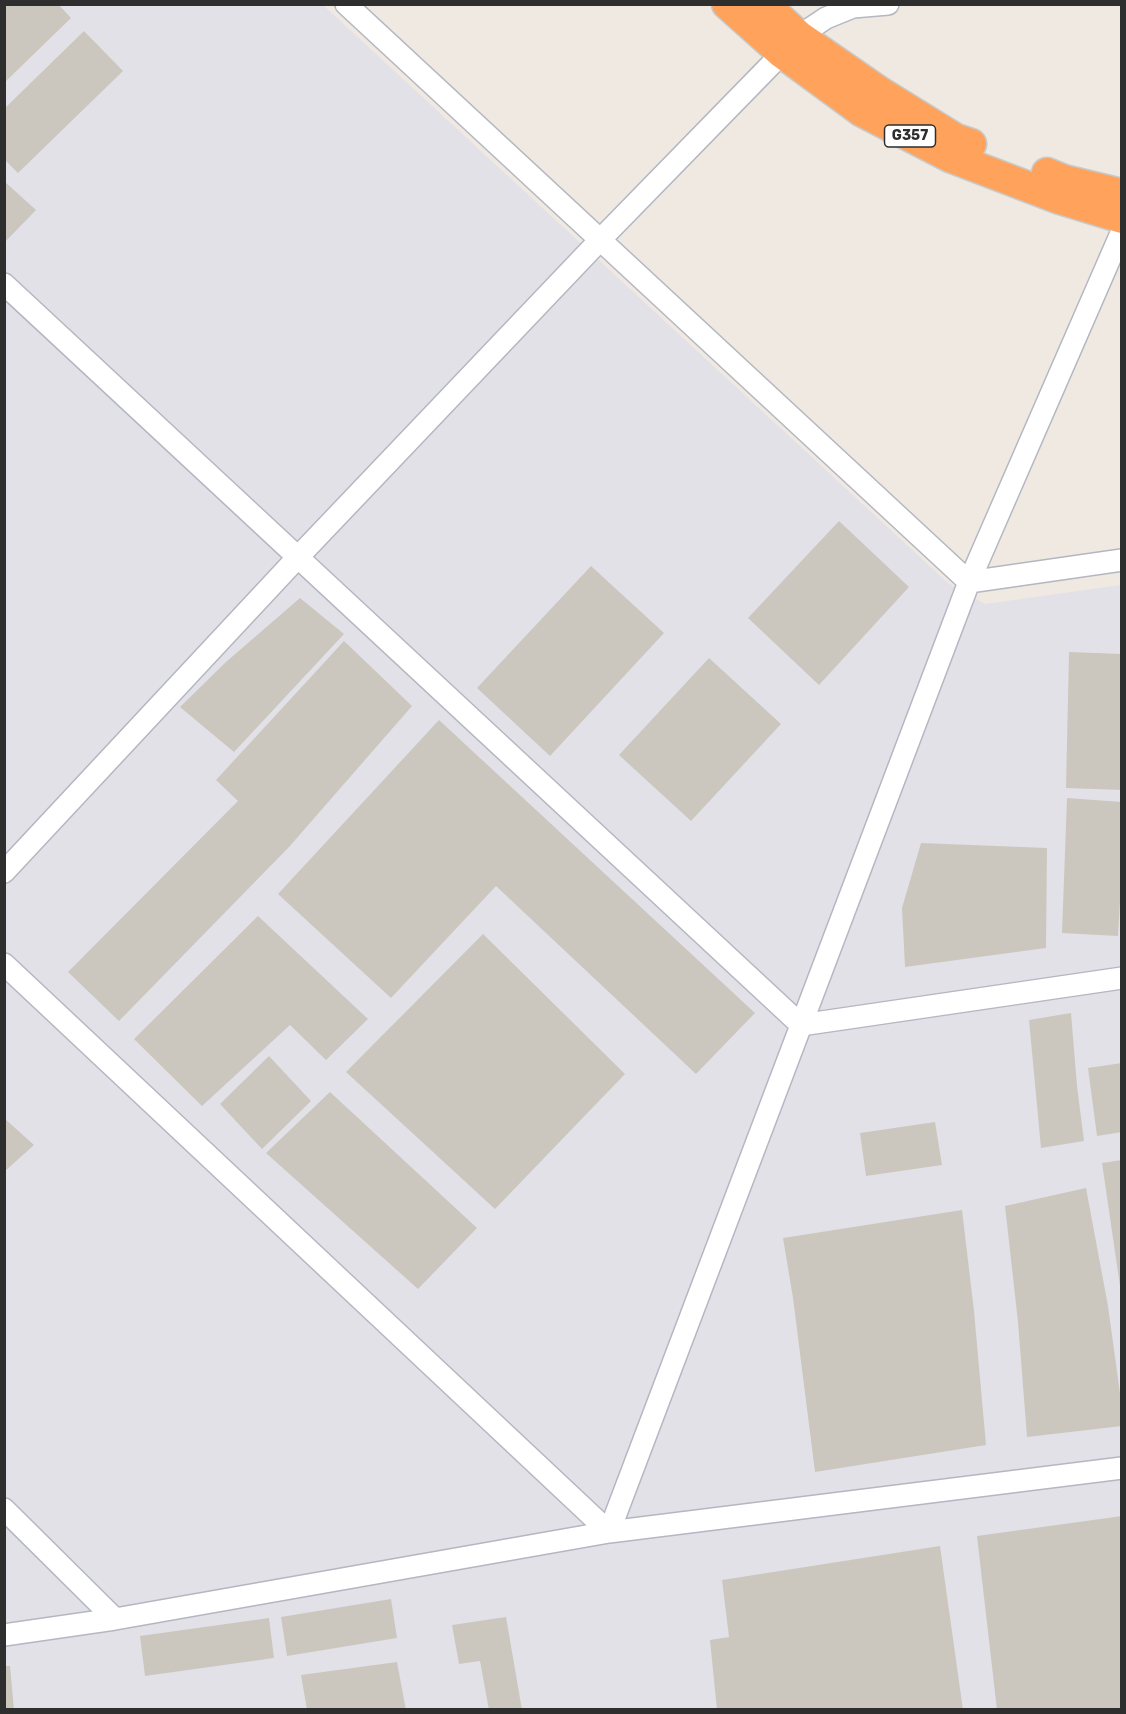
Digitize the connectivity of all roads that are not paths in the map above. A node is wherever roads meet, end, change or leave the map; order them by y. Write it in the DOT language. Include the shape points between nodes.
graph roads {
  1 [pos="346,4"];
  2 [pos="727,4"];
  3 [pos="764,4"];
  4 [pos="888,4"];
  5 [pos="791,45"];
  6 [pos="1122,194"];
  7 [pos="1122,218"];
  8 [pos="1122,231"];
  9 [pos="599,241"];
  10 [pos="4,284"];
  11 [pos="299,556"];
  12 [pos="1122,560"];
  13 [pos="969,582"];
  14 [pos="4,872"];
  15 [pos="4,964"];
  16 [pos="1122,978"];
  17 [pos="801,1025"];
  18 [pos="1122,1468"];
  19 [pos="4,1509"];
  20 [pos="609,1532"];
  21 [pos="115,1619"];
  22 [pos="4,1635"];
  1 -- 9 [label="street"];
  2 -- 5 [label="highway, G357"];
  3 -- 5 [label="highway, G357"];
  4 -- 5 [label="street" via="853,7 826,18"];
  5 -- 6 [label="highway, G357" via="956,138 1064,180"];
  5 -- 7 [label="highway, G357" via="861,111 950,157"];
  5 -- 9 [label="street"];
  8 -- 13 [label="street"];
  9 -- 11 [label="street"];
  9 -- 13 [label="street"];
  10 -- 11 [label="street"];
  11 -- 14 [label="street"];
  11 -- 17 [label="street"];
  12 -- 13 [label="street"];
  13 -- 17 [label="street"];
  15 -- 20 [label="street"];
  16 -- 17 [label="street"];
  17 -- 20 [label="street"];
  18 -- 20 [label="street"];
  19 -- 21 [label="street"];
  20 -- 21 [label="street"];
  21 -- 22 [label="street"];
}
